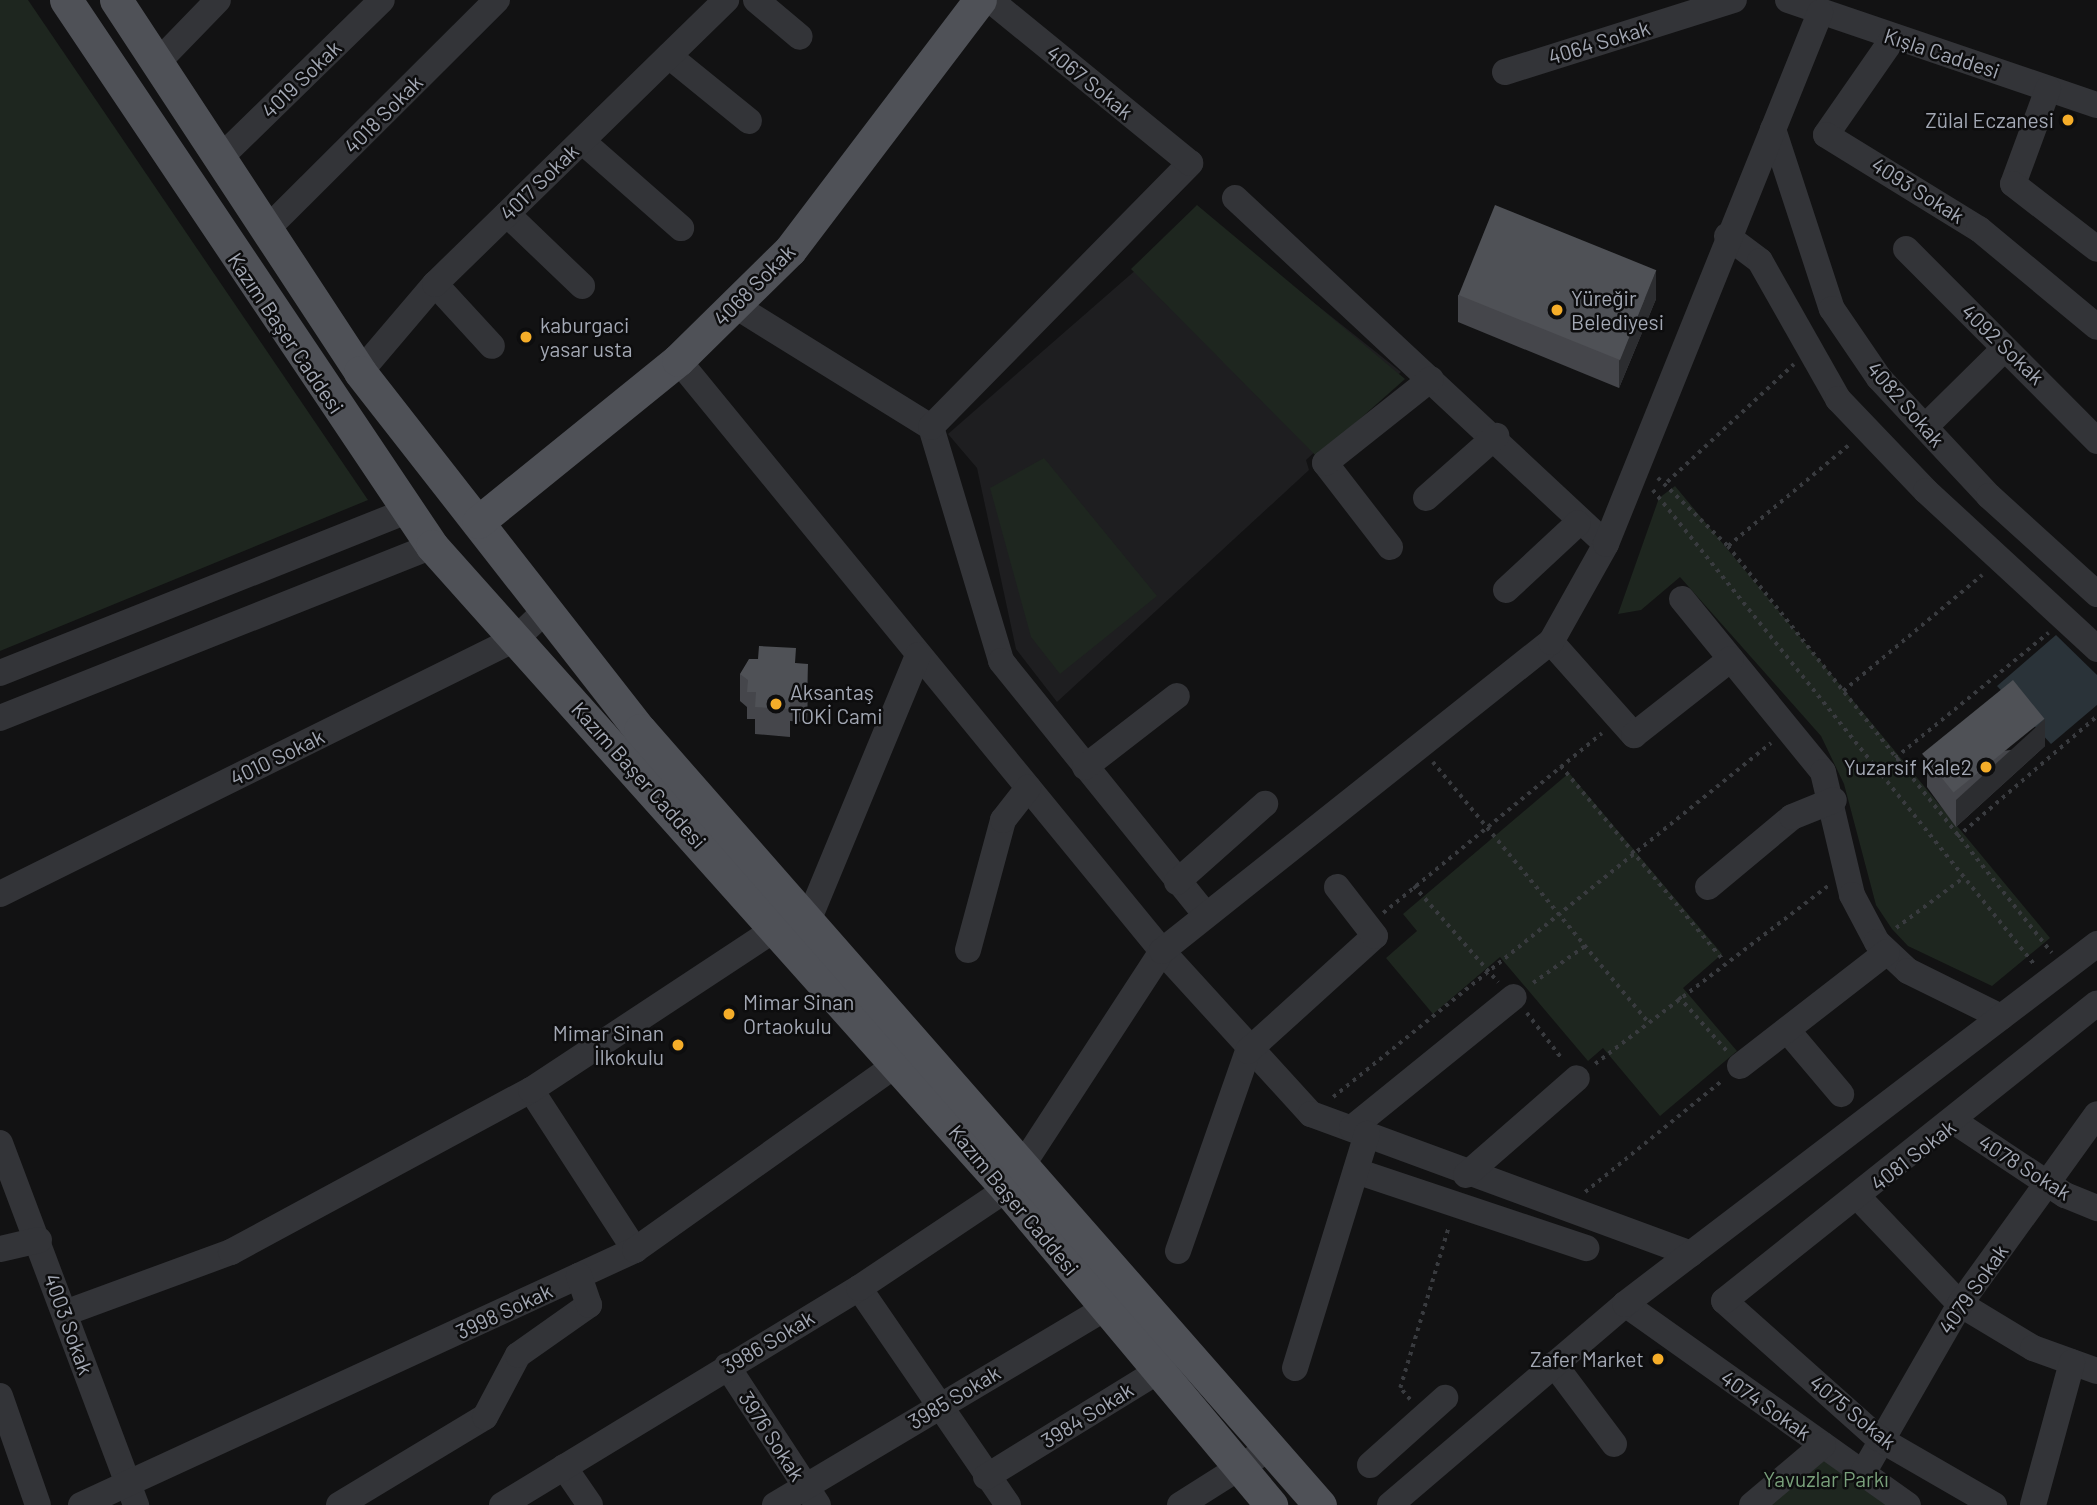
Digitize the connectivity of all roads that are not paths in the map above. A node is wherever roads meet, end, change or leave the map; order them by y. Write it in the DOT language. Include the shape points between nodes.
graph roads {
  1 [pos="66,0"];
  2 [pos="117,0"];
  3 [pos="218,0"];
  4 [pos="382,0"];
  5 [pos="498,0"];
  6 [pos="726,0"];
  7 [pos="756,0"];
  8 [pos="980,0"];
  9 [pos="990,0"];
  10 [pos="1734,0"];
  11 [pos="1788,0"];
  12 [pos="1820,13"];
  13 [pos="800,37"];
  14 [pos="1894,37"];
  15 [pos="668,56"];
  16 [pos="158,62"];
  17 [pos="1505,72"];
  18 [pos="2048,89"];
  19 [pos="2097,105"];
  20 [pos="748,121"];
  21 [pos="1773,129"];
  22 [pos="582,141"];
  23 [pos="220,158"];
  24 [pos="1235,198"];
  25 [pos="507,214"];
  26 [pos="269,227"];
  27 [pos="681,228"];
  28 [pos="1727,236"];
  29 [pos="1906,249"];
  30 [pos="2097,249"];
  31 [pos="435,284"];
  32 [pos="582,286"];
  33 [pos="734,305"];
  34 [pos="2097,327"];
  35 [pos="492,346"];
  36 [pos="2004,349"];
  37 [pos="678,360"];
  38 [pos="360,372"];
  39 [pos="1432,379"];
  40 [pos="931,427"];
  41 [pos="1925,427"];
  42 [pos="1496,436"];
  43 [pos="2097,442"];
  44 [pos="1426,498"];
  45 [pos="405,512"];
  46 [pos="478,522"];
  47 [pos="1578,523"];
  48 [pos="1606,544"];
  49 [pos="432,546"];
  50 [pos="1390,547"];
  51 [pos="2091,578"];
  52 [pos="1506,590"];
  53 [pos="1682,599"];
  54 [pos="547,610"];
  55 [pos="517,638"];
  56 [pos="1551,642"];
  57 [pos="2097,649"];
  58 [pos="918,655"];
  59 [pos="1731,659"];
  60 [pos="0,673"];
  61 [pos="1177,696"];
  62 [pos="0,718"];
  63 [pos="1085,767"];
  64 [pos="1028,788"];
  65 [pos="1834,800"];
  66 [pos="1265,804"];
  67 [pos="1177,882"];
  68 [pos="1337,887"];
  69 [pos="1708,887"];
  70 [pos="0,894"];
  71 [pos="1205,914"];
  72 [pos="792,924"];
  73 [pos="2097,944"];
  74 [pos="1882,947"];
  75 [pos="968,950"];
  76 [pos="1162,951"];
  77 [pos="1514,997"];
  78 [pos="2091,1016"];
  79 [pos="2001,1017"];
  80 [pos="1787,1030"];
  81 [pos="1248,1051"];
  82 [pos="897,1064"];
  83 [pos="1740,1066"];
  84 [pos="1577,1078"];
  85 [pos="531,1090"];
  86 [pos="1841,1094"];
  87 [pos="2097,1114"];
  88 [pos="1955,1122"];
  89 [pos="1359,1131"];
  90 [pos="0,1143"];
  91 [pos="1356,1171"];
  92 [pos="1466,1175"];
  93 [pos="1016,1178"];
  94 [pos="2050,1185"];
  95 [pos="1858,1197"];
  96 [pos="2097,1208"];
  97 [pos="38,1240"];
  98 [pos="1586,1248"];
  99 [pos="0,1249"];
  100 [pos="635,1250"];
  101 [pos="1178,1251"];
  102 [pos="1691,1254"];
  103 [pos="579,1276"];
  104 [pos="1123,1279"];
  105 [pos="859,1288"];
  106 [pos="1724,1301"];
  107 [pos="1625,1304"];
  108 [pos="1960,1304"];
  109 [pos="1106,1308"];
  110 [pos="65,1313"];
  111 [pos="1174,1338"];
  112 [pos="2072,1362"];
  113 [pos="1554,1364"];
  114 [pos="727,1366"];
  115 [pos="1295,1368"];
  116 [pos="2097,1371"];
  117 [pos="1157,1372"];
  118 [pos="1445,1398"];
  119 [pos="1,1404"];
  120 [pos="938,1406"];
  121 [pos="1417,1424"];
  122 [pos="1878,1438"];
  123 [pos="1614,1444"];
  124 [pos="1823,1445"];
  125 [pos="1270,1448"];
  126 [pos="1439,1463"];
  127 [pos="1370,1465"];
  128 [pos="564,1467"];
  129 [pos="1240,1467"];
  130 [pos="1863,1473"];
  131 [pos="986,1477"];
  132 [pos="132,1495"];
  133 [pos="812,1496"];
  134 [pos="38,1505"];
  135 [pos="81,1505"];
  136 [pos="339,1505"];
  137 [pos="502,1505"];
  138 [pos="590,1505"];
  139 [pos="775,1505"];
  140 [pos="1008,1505"];
  141 [pos="1180,1505"];
  142 [pos="1271,1505"];
  143 [pos="1320,1505"];
  144 [pos="1390,1505"];
  145 [pos="1752,1505"];
  146 [pos="1908,1505"];
  147 [pos="1994,1505"];
  148 [pos="2033,1505"];
  1 -- 45 [label="main road, Kazım Başer Caddesi"];
  2 -- 16 [label="main road, Kazım Başer Caddesi"];
  3 -- 16 [label="street"];
  4 -- 23 [label="street, 4019 Sokak"];
  5 -- 26 [label="street, 4018 Sokak"];
  6 -- 15 [label="street, 4017 Sokak"];
  7 -- 13 [label="street"];
  8 -- 33 [label="main road, 4068 Sokak" via="790,250"];
  9 -- 40 [label="street, 4067 Sokak" via="1190,163"];
  10 -- 17 [label="street, 4064 Sokak"];
  11 -- 12 [label="street, Kışla Caddesi"];
  12 -- 14 [label="street, Kışla Caddesi"];
  12 -- 21 [label="street"];
  14 -- 18 [label="street, Kışla Caddesi"];
  14 -- 34 [label="street, 4093 Sokak" via="1826,135 1979,229"];
  15 -- 20 [label="street"];
  15 -- 22 [label="street, 4017 Sokak"];
  16 -- 23 [label="main road, Kazım Başer Caddesi"];
  18 -- 19 [label="street, Kışla Caddesi"];
  18 -- 30 [label="street" via="2013,184"];
  21 -- 28 [label="street"];
  21 -- 41 [label="street, 4082 Sokak" via="1832,309 1879,378"];
  22 -- 25 [label="street, 4017 Sokak"];
  22 -- 27 [label="street"];
  23 -- 26 [label="main road, Kazım Başer Caddesi"];
  24 -- 39 [label="street"];
  25 -- 31 [label="street, 4017 Sokak"];
  25 -- 32 [label="street"];
  26 -- 38 [label="main road, Kazım Başer Caddesi"];
  28 -- 48 [label="street"];
  28 -- 57 [label="street" via="1760,261 1807,352 1867,428"];
  29 -- 36 [label="street, 4092 Sokak"];
  31 -- 35 [label="street"];
  31 -- 38 [label="street, 4017 Sokak"];
  33 -- 37 [label="main road, 4068 Sokak"];
  33 -- 40 [label="street"];
  36 -- 41 [label="street"];
  36 -- 43 [label="street, 4092 Sokak" via="2067,404"];
  37 -- 46 [label="main road, 4068 Sokak"];
  37 -- 58 [label="street"];
  38 -- 46 [label="main road, Kazım Başer Caddesi"];
  39 -- 42 [label="street"];
  39 -- 50 [label="street" via="1325,463"];
  40 -- 63 [label="street" via="1001,661"];
  41 -- 51 [label="street, 4082 Sokak"];
  42 -- 44 [label="street"];
  42 -- 47 [label="street"];
  45 -- 49 [label="main road, Kazım Başer Caddesi"];
  45 -- 60 [label="street"];
  46 -- 54 [label="main road, Kazım Başer Caddesi"];
  47 -- 48 [label="street"];
  47 -- 52 [label="street"];
  48 -- 56 [label="street"];
  49 -- 55 [label="main road, Kazım Başer Caddesi"];
  49 -- 62 [label="street"];
  53 -- 59 [label="street"];
  54 -- 55 [label="street, 4010 Sokak"];
  54 -- 72 [label="main road, Kazım Başer Caddesi"];
  55 -- 70 [label="street, 4010 Sokak"];
  55 -- 72 [label="main road, Kazım Başer Caddesi"];
  56 -- 59 [label="street" via="1634,735"];
  56 -- 71 [label="street"];
  58 -- 64 [label="street"];
  58 -- 72 [label="street"];
  59 -- 65 [label="street" via="1792,727"];
  61 -- 63 [label="street"];
  63 -- 67 [label="street"];
  64 -- 75 [label="street" via="1003,820"];
  64 -- 76 [label="street"];
  65 -- 69 [label="street" via="1792,817"];
  65 -- 74 [label="street" via="1846,874"];
  66 -- 67 [label="street"];
  67 -- 71 [label="street"];
  68 -- 81 [label="street" via="1375,936"];
  71 -- 76 [label="street"];
  72 -- 82 [label="main road, Kazım Başer Caddesi"];
  72 -- 85 [label="street"];
  72 -- 93 [label="main road, Kazım Başer Caddesi"];
  73 -- 79 [label="street"];
  74 -- 79 [label="street" via="1929,984"];
  74 -- 80 [label="street"];
  76 -- 81 [label="street"];
  76 -- 93 [label="street"];
  77 -- 89 [label="street"];
  78 -- 88 [label="street, 4081 Sokak"];
  79 -- 102 [label="street"];
  80 -- 83 [label="street"];
  80 -- 86 [label="street"];
  81 -- 89 [label="street" via="1311,1114"];
  81 -- 101 [label="street"];
  82 -- 93 [label="main road, Kazım Başer Caddesi"];
  82 -- 100 [label="street, 3998 Sokak"];
  84 -- 92 [label="street"];
  85 -- 100 [label="street"];
  85 -- 110 [label="street" via="231,1252"];
  87 -- 94 [label="street, 4079 Sokak"];
  88 -- 94 [label="street, 4078 Sokak"];
  88 -- 95 [label="street, 4081 Sokak"];
  89 -- 91 [label="street"];
  89 -- 92 [label="street"];
  90 -- 97 [label="street, 4003 Sokak"];
  91 -- 98 [label="street"];
  91 -- 115 [label="street"];
  92 -- 102 [label="street"];
  93 -- 104 [label="main road, Kazım Başer Caddesi"];
  93 -- 105 [label="street, 3986 Sokak"];
  93 -- 109 [label="main road, Kazım Başer Caddesi"];
  94 -- 96 [label="street, 4078 Sokak"];
  94 -- 108 [label="street, 4079 Sokak"];
  95 -- 106 [label="street, 4081 Sokak"];
  95 -- 108 [label="street"];
  97 -- 99 [label="street"];
  97 -- 110 [label="street, 4003 Sokak"];
  100 -- 103 [label="street, 3998 Sokak"];
  102 -- 107 [label="street"];
  103 -- 132 [label="street, 3998 Sokak"];
  103 -- 136 [label="street" via="589,1305 518,1355 485,1417"];
  104 -- 109 [label="street, 3985 Sokak"];
  104 -- 111 [label="main road, Kazım Başer Caddesi"];
  105 -- 114 [label="street, 3986 Sokak"];
  105 -- 120 [label="street"];
  106 -- 122 [label="street, 4075 Sokak"];
  107 -- 113 [label="street"];
  107 -- 124 [label="street, 4074 Sokak"];
  108 -- 112 [label="street" via="2033,1348"];
  108 -- 122 [label="street, 4079 Sokak"];
  109 -- 117 [label="main road, Kazım Başer Caddesi"];
  109 -- 120 [label="street, 3985 Sokak"];
  110 -- 132 [label="street, 4003 Sokak"];
  111 -- 117 [label="street, 3984 Sokak"];
  111 -- 125 [label="main road, Kazım Başer Caddesi"];
  112 -- 116 [label="street"];
  112 -- 148 [label="street"];
  113 -- 123 [label="street"];
  113 -- 126 [label="street"];
  114 -- 128 [label="street, 3986 Sokak"];
  114 -- 133 [label="street, 3976 Sokak"];
  117 -- 129 [label="main road, Kazım Başer Caddesi"];
  117 -- 131 [label="street, 3984 Sokak"];
  118 -- 121 [label="street"];
  119 -- 134 [label="street"];
  120 -- 131 [label="street"];
  120 -- 133 [label="street, 3985 Sokak"];
  121 -- 126 [label="street"];
  121 -- 127 [label="street"];
  122 -- 130 [label="street, 4079 Sokak"];
  122 -- 147 [label="street, 4075 Sokak"];
  124 -- 130 [label="street, 4074 Sokak"];
  124 -- 145 [label="street"];
  125 -- 129 [label="street"];
  125 -- 143 [label="main road, Kazım Başer Caddesi"];
  126 -- 144 [label="street"];
  128 -- 137 [label="street, 3986 Sokak"];
  128 -- 138 [label="street"];
  129 -- 141 [label="street"];
  129 -- 142 [label="main road, Kazım Başer Caddesi"];
  130 -- 146 [label="street, 4074 Sokak"];
  131 -- 140 [label="street"];
  132 -- 135 [label="street, 3998 Sokak"];
  133 -- 139 [label="street, 3985 Sokak"];
}
